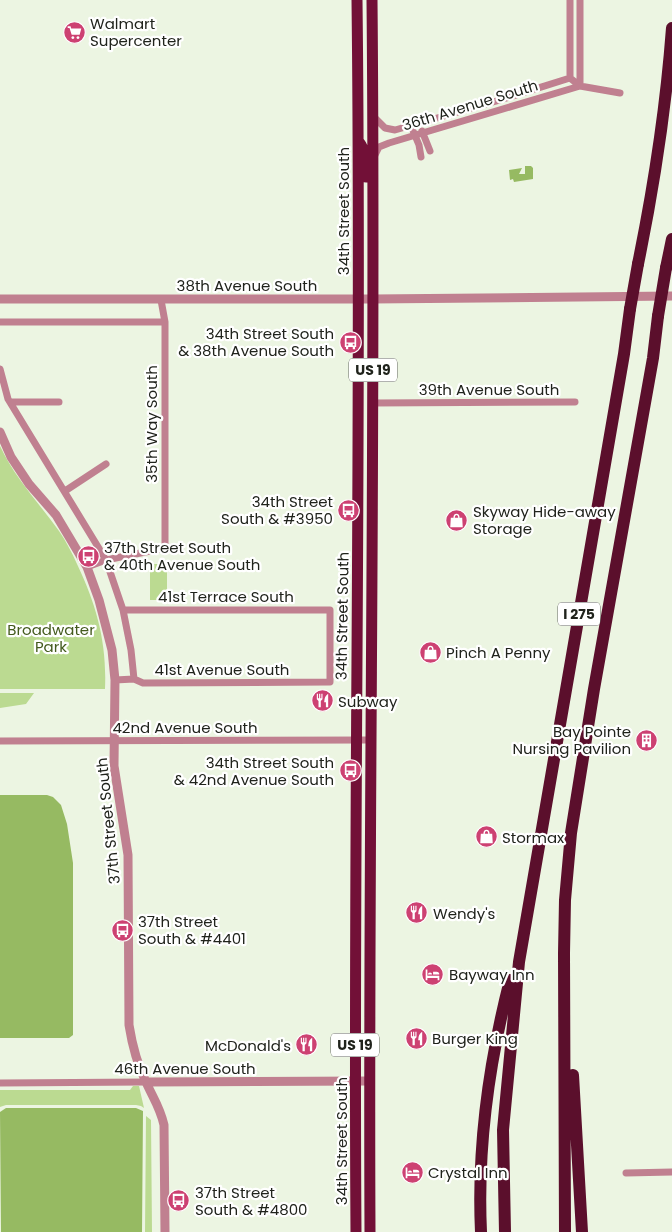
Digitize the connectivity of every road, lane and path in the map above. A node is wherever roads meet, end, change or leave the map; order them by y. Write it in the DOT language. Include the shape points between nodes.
graph roads {
  1 [pos="356,0"];
  2 [pos="372,0"];
  3 [pos="570,0"];
  4 [pos="580,0"];
  5 [pos="672,28"];
  6 [pos="358,64"];
  7 [pos="570,78"];
  8 [pos="580,86"];
  9 [pos="620,93"];
  10 [pos="373,116"];
  11 [pos="415,125"];
  12 [pos="419,134"];
  13 [pos="374,138"];
  14 [pos="358,141"];
  15 [pos="430,151"];
  16 [pos="421,157"];
  17 [pos="374,158"];
  18 [pos="374,224"];
  19 [pos="672,239"];
  20 [pos="672,296"];
  21 [pos="358,299"];
  22 [pos="373,299"];
  23 [pos="1,300"];
  24 [pos="161,300"];
  25 [pos="0,322"];
  26 [pos="165,322"];
  27 [pos="0,369"];
  28 [pos="10,402"];
  29 [pos="59,402"];
  30 [pos="575,402"];
  31 [pos="373,403"];
  32 [pos="0,432"];
  33 [pos="358,449"];
  34 [pos="106,464"];
  35 [pos="65,491"];
  36 [pos="358,500"];
  37 [pos="372,500"];
  38 [pos="372,556"];
  39 [pos="106,560"];
  40 [pos="87,567"];
  41 [pos="123,610"];
  42 [pos="134,679"];
  43 [pos="115,680"];
  44 [pos="330,682"];
  45 [pos="356,740"];
  46 [pos="370,740"];
  47 [pos="0,741"];
  48 [pos="114,741"];
  49 [pos="356,883"];
  50 [pos="370,912"];
  51 [pos="356,914"];
  52 [pos="526,919"];
  53 [pos="370,945"];
  54 [pos="355,1081"];
  55 [pos="370,1081"];
  56 [pos="146,1082"];
  57 [pos="0,1083"];
  58 [pos="571,1145"];
  59 [pos="626,1172"];
  60 [pos="672,1172"];
  61 [pos="356,1177"];
  62 [pos="370,1191"];
  63 [pos="480,1231"];
  64 [pos="165,1232"];
  65 [pos="356,1232"];
  66 [pos="370,1232"];
  67 [pos="505,1232"];
  68 [pos="565,1232"];
  69 [pos="582,1232"];
  1 -- 6 [label="highway, 34th Street South / US 19"];
  2 -- 10 [label="highway, 34th Street South / US 19"];
  3 -- 7 [label="street"];
  4 -- 8 [label="street"];
  5 -- 52 [label="highway, I 275, bridge" via="652,196"];
  6 -- 13 [label="highway" via="364,74 366,129"];
  6 -- 14 [label="highway, 34th Street South / US 19"];
  7 -- 8 [label="street, 36th Avenue South"];
  7 -- 11 [label="street, 36th Avenue South"];
  8 -- 9 [label="street, 36th Avenue South"];
  8 -- 12 [label="street, 36th Avenue South"];
  10 -- 11 [label="street, 36th Avenue South" via="390,129"];
  10 -- 13 [label="highway, 34th Street South / US 19"];
  11 -- 12 [label="street"];
  12 -- 15 [label="street"];
  12 -- 16 [label="street"];
  12 -- 17 [label="street, 36th Avenue South" via="379,147"];
  13 -- 17 [label="highway, 34th Street South / US 19"];
  14 -- 18 [label="highway" via="364,148 367,209"];
  14 -- 21 [label="highway, 34th Street South / US 19"];
  17 -- 18 [label="highway, 34th Street South / US 19"];
  18 -- 22 [label="highway, 34th Street South / US 19"];
  19 -- 58 [label="highway, I 275, bridge" via="571,833 564,953"];
  20 -- 22 [label="street, 38th Avenue South"];
  21 -- 22 [label="street, 38th Avenue South"];
  21 -- 24 [label="street, 38th Avenue South"];
  21 -- 33 [label="highway, 34th Street South / US 19"];
  22 -- 31 [label="highway, 34th Street South / US 19"];
  23 -- 24 [label="street, 38th Avenue South"];
  24 -- 26 [label="street, 35th Way South"];
  25 -- 26 [label="street"];
  26 -- 39 [label="street, 35th Way South" via="165,548"];
  27 -- 28 [label="street"];
  28 -- 29 [label="street"];
  28 -- 35 [label="street"];
  30 -- 31 [label="street, 39th Avenue South"];
  31 -- 37 [label="highway, 34th Street South / US 19"];
  32 -- 40 [label="street, 37th Street South" via="11,457 56,515"];
  33 -- 36 [label="highway, 34th Street South / US 19"];
  33 -- 37 [label="highway" via="365,466 365,489"];
  34 -- 35 [label="street"];
  35 -- 39 [label="street"];
  36 -- 38 [label="highway" via="364,509 364,540"];
  36 -- 45 [label="highway, 34th Street South / US 19"];
  37 -- 38 [label="highway, 34th Street South / US 19"];
  38 -- 46 [label="highway, 34th Street South / US 19"];
  39 -- 40 [label="street"];
  39 -- 41 [label="street"];
  40 -- 43 [label="street, 37th Street South" via="112,650"];
  41 -- 42 [label="street"];
  41 -- 44 [label="street, 41st Terrace South" via="330,610"];
  42 -- 43 [label="street, 41st Avenue South"];
  42 -- 44 [label="street, 41st Avenue South" via="143,683"];
  43 -- 48 [label="street, 37th Street South"];
  45 -- 46 [label="street, 42nd Avenue South"];
  45 -- 48 [label="street, 42nd Avenue South"];
  45 -- 49 [label="highway, 34th Street South / US 19"];
  46 -- 50 [label="highway, 34th Street South / US 19"];
  47 -- 48 [label="street, 42nd Avenue South"];
  48 -- 56 [label="street, 37th Street South" via="114,766 128,856 129,1025"];
  49 -- 50 [label="highway" via="365,909"];
  49 -- 51 [label="highway, 34th Street South / US 19"];
  50 -- 53 [label="highway, 34th Street South / US 19"];
  51 -- 53 [label="highway" via="362,915 364,933"];
  51 -- 54 [label="highway, 34th Street South / US 19"];
  52 -- 63 [label="highway" via="497,1030 483,1126"];
  52 -- 67 [label="highway, I 275" via="513,1012 503,1130"];
  53 -- 55 [label="highway, 34th Street South / US 19"];
  54 -- 55 [label="street, 46th Avenue South"];
  54 -- 56 [label="street, 46th Avenue South"];
  54 -- 61 [label="highway, 34th Street South / US 19"];
  55 -- 62 [label="highway, 34th Street South / US 19"];
  56 -- 57 [label="street, 46th Avenue South"];
  56 -- 64 [label="street, 37th Street South" via="158,1104 164,1125"];
  58 -- 68 [label="highway, I 275" via="564,1160"];
  58 -- 69 [label="highway" via="578,1164"];
  59 -- 60 [label="street"];
  61 -- 62 [label="street"];
  61 -- 65 [label="highway, 34th Street South / US 19"];
  62 -- 66 [label="highway, 34th Street South / US 19"];
}
